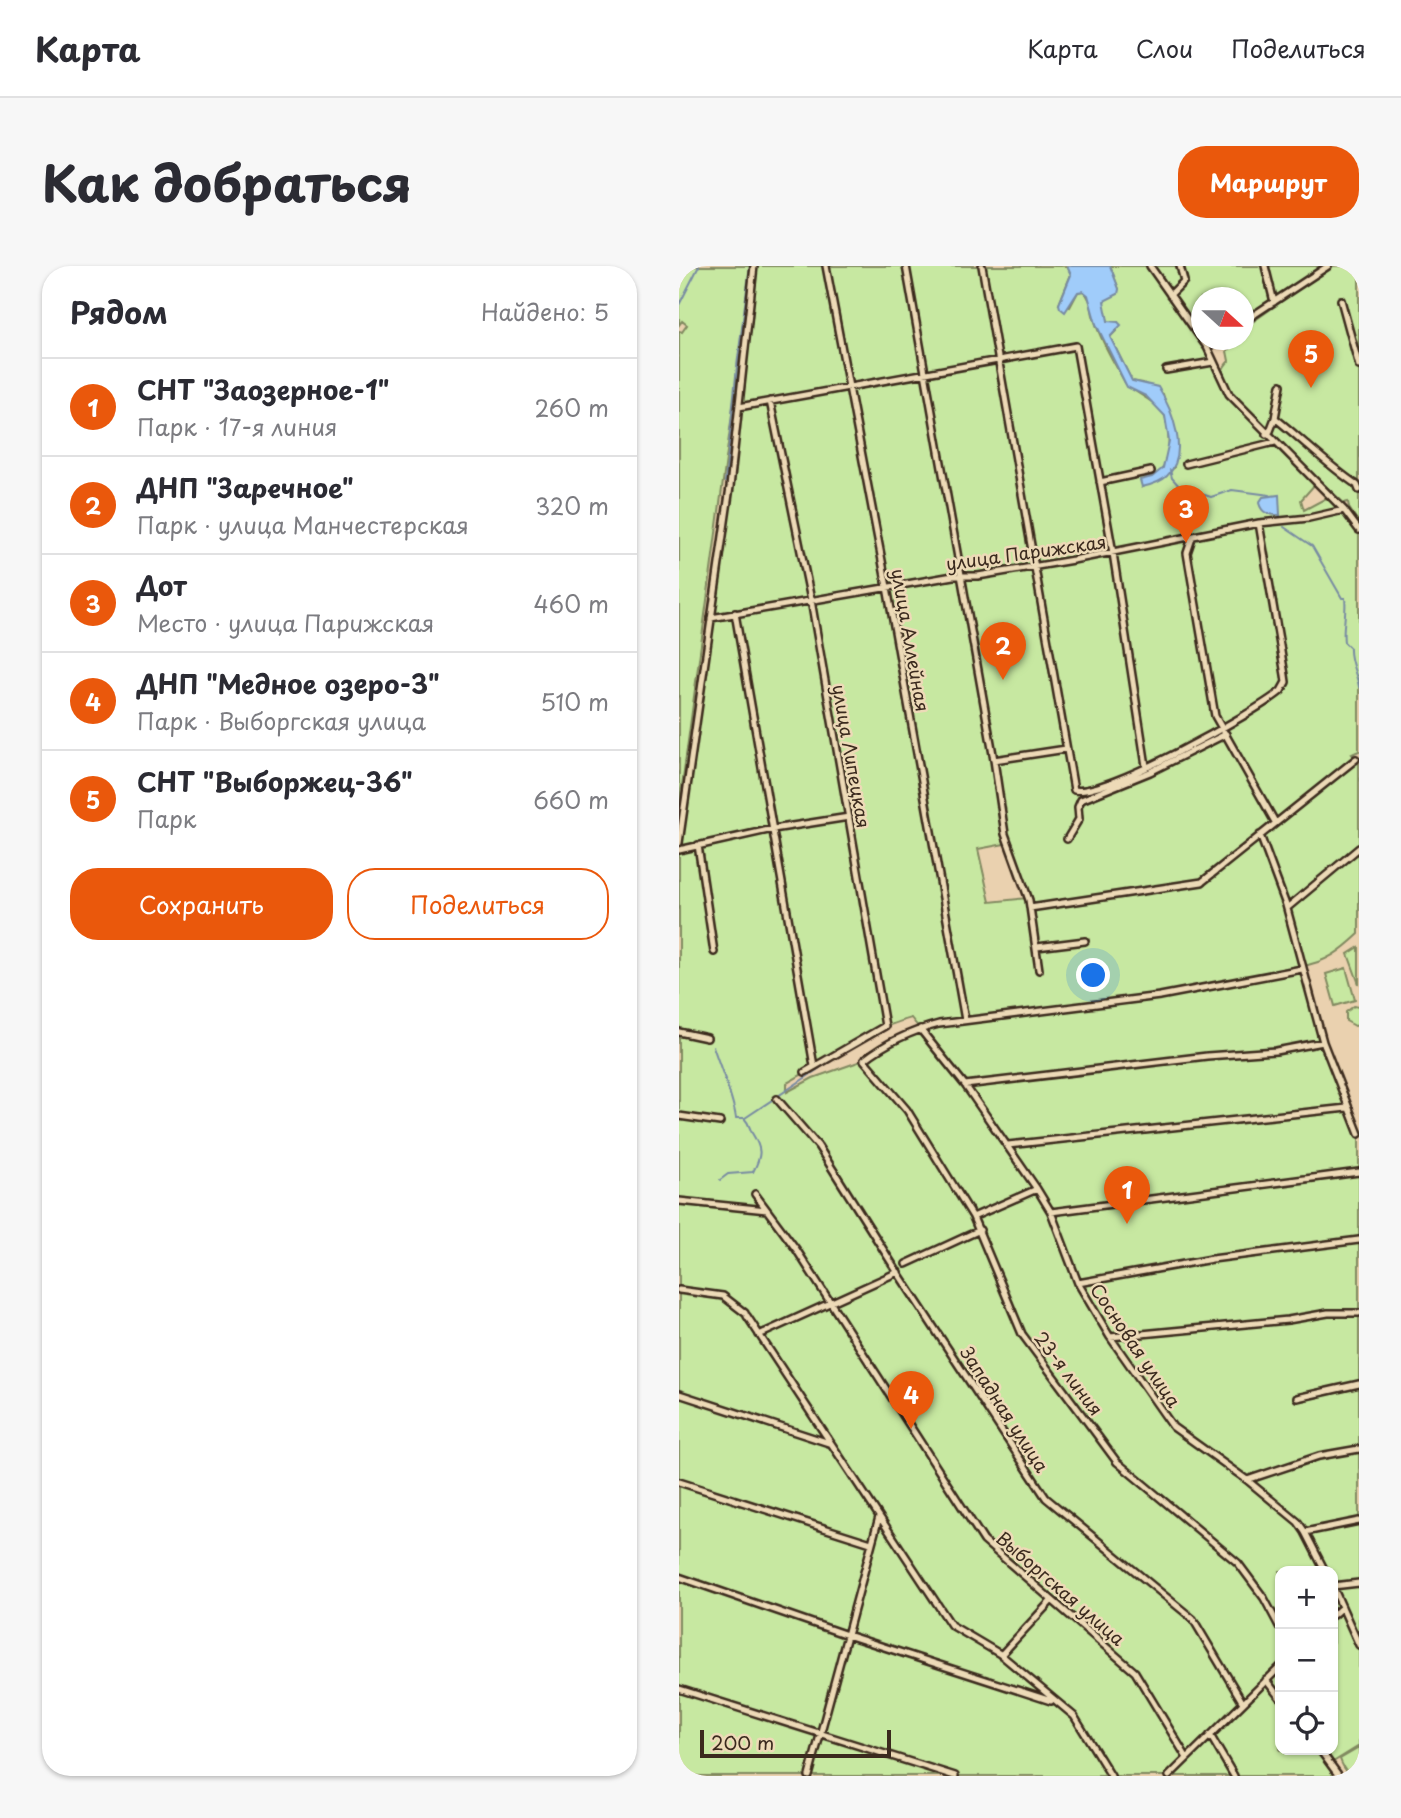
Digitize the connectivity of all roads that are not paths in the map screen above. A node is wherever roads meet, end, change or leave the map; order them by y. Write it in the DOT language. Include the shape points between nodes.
graph roads {
  1 [pos="754,266"];
  2 [pos="826,266"];
  3 [pos="906,266"];
  4 [pos="982,266"];
  5 [pos="1150,266"];
  6 [pos="1180,266"];
  7 [pos="1265,266"];
  8 [pos="1328,266"];
  9 [pos="1170,295"];
  10 [pos="1341,300"];
  11 [pos="1273,302"];
  12 [pos="1254,315"];
  13 [pos="1191,325"];
  14 [pos="1208,350"];
  15 [pos="1000,360"];
  16 [pos="1212,360"];
  17 [pos="1359,366"];
  18 [pos="1166,370"];
  19 [pos="926,373"];
  20 [pos="1281,385"];
  21 [pos="849,387"];
  22 [pos="769,401"];
  23 [pos="739,407"];
  24 [pos="1275,418"];
  25 [pos="1266,434"];
  26 [pos="1275,442"];
  27 [pos="1186,464"];
  28 [pos="1151,471"];
  29 [pos="1100,482"];
  30 [pos="1358,486"];
  31 [pos="1344,510"];
  32 [pos="1259,523"];
  33 [pos="1359,530"];
  34 [pos="1192,538"];
  35 [pos="1113,553"];
  36 [pos="1036,566"];
  37 [pos="960,576"];
  38 [pos="887,587"];
  39 [pos="811,600"];
  40 [pos="735,613"];
  41 [pos="711,618"];
  42 [pos="1222,727"];
  43 [pos="1226,734"];
  44 [pos="1066,749"];
  45 [pos="1356,759"];
  46 [pos="994,760"];
  47 [pos="1146,766"];
  48 [pos="849,817"];
  49 [pos="1275,822"];
  50 [pos="773,829"];
  51 [pos="1260,835"];
  52 [pos="1067,839"];
  53 [pos="679,843"];
  54 [pos="698,845"];
  55 [pos="1359,848"];
  56 [pos="679,850"];
  57 [pos="1030,908"];
  58 [pos="1287,908"];
  59 [pos="1085,941"];
  60 [pos="1037,947"];
  61 [pos="714,952"];
  62 [pos="1302,969"];
  63 [pos="1039,970"];
  64 [pos="965,1020"];
  65 [pos="919,1029"];
  66 [pos="679,1032"];
  67 [pos="707,1038"];
  68 [pos="1322,1042"];
  69 [pos="814,1066"];
  70 [pos="805,1072"];
  71 [pos="965,1085"];
  72 [pos="778,1099"];
  73 [pos="1347,1108"];
  74 [pos="679,1116"];
  75 [pos="720,1122"];
  76 [pos="1359,1134"];
  77 [pos="1008,1145"];
  78 [pos="1359,1172"];
  79 [pos="1037,1189"];
  80 [pos="755,1194"];
  81 [pos="679,1201"];
  82 [pos="767,1210"];
  83 [pos="1051,1212"];
  84 [pos="973,1217"];
  85 [pos="980,1230"];
  86 [pos="1359,1240"];
  87 [pos="906,1264"];
  88 [pos="898,1272"];
  89 [pos="1078,1283"];
  90 [pos="679,1290"];
  91 [pos="830,1302"];
  92 [pos="1359,1313"];
  93 [pos="759,1335"];
  94 [pos="1110,1337"];
  95 [pos="1359,1384"];
  96 [pos="679,1394"];
  97 [pos="1297,1398"];
  98 [pos="830,1444"];
  99 [pos="1359,1450"];
  100 [pos="1247,1480"];
  101 [pos="679,1482"];
  102 [pos="880,1517"];
  103 [pos="1359,1521"];
  104 [pos="1305,1532"];
  105 [pos="871,1542"];
  106 [pos="1322,1566"];
  107 [pos="679,1577"];
  108 [pos="1359,1583"];
  109 [pos="1338,1585"];
  110 [pos="1338,1598"];
  111 [pos="1052,1600"];
  112 [pos="1342,1607"];
  113 [pos="1338,1611"];
  114 [pos="1275,1619"];
  115 [pos="847,1635"];
  116 [pos="1359,1645"];
  117 [pos="1001,1655"];
  118 [pos="1275,1672"];
  119 [pos="1266,1680"];
  120 [pos="679,1689"];
  121 [pos="1275,1692"];
  122 [pos="1056,1702"];
  123 [pos="1243,1703"];
  124 [pos="820,1734"];
  125 [pos="1210,1735"];
  126 [pos="1324,1755"];
  127 [pos="1187,1758"];
  128 [pos="809,1776"];
  129 [pos="955,1776"];
  130 [pos="1111,1776"];
  131 [pos="1169,1776"];
  132 [pos="1234,1776"];
  133 [pos="1339,1776"];
  1 -- 23 [label="street"];
  2 -- 21 [label="street, улица Аллейная"];
  3 -- 19 [label="street"];
  4 -- 15 [label="street"];
  5 -- 9 [label="street"];
  6 -- 9 [label="street" via="1184,281"];
  7 -- 11 [label="street"];
  8 -- 11 [label="street"];
  9 -- 13 [label="street"];
  10 -- 17 [label="street"];
  11 -- 12 [label="street"];
  14 -- 16 [label="street"];
  15 -- 19 [label="street"];
  15 -- 29 [label="street" via="1076,346"];
  15 -- 36 [label="street"];
  16 -- 18 [label="street"];
  16 -- 25 [label="street" via="1229,394"];
  19 -- 21 [label="street"];
  19 -- 37 [label="street"];
  20 -- 24 [label="street"];
  21 -- 22 [label="street"];
  21 -- 38 [label="street, улица Аллейная"];
  22 -- 23 [label="street"];
  22 -- 39 [label="street, улица Липецкая"];
  23 -- 41 [label="street"];
  24 -- 25 [label="street"];
  24 -- 30 [label="street" via="1325,464"];
  25 -- 26 [label="street"];
  26 -- 27 [label="street"];
  26 -- 31 [label="street"];
  28 -- 29 [label="street"];
  29 -- 35 [label="street"];
  31 -- 32 [label="street, улица Парижская"];
  31 -- 33 [label="street"];
  32 -- 34 [label="street, улица Парижская"];
  32 -- 42 [label="street" via="1286,682 1276,696"];
  34 -- 35 [label="street, улица Парижская"];
  34 -- 42 [label="street" via="1187,553 1191,579 1215,716"];
  35 -- 36 [label="street, улица Парижская"];
  35 -- 47 [label="street"];
  36 -- 37 [label="street, улица Парижская"];
  36 -- 44 [label="street"];
  37 -- 38 [label="street, улица Парижская"];
  37 -- 46 [label="street"];
  38 -- 39 [label="street, улица Парижская"];
  38 -- 64 [label="street, улица Аллейная"];
  39 -- 40 [label="street, улица Парижская"];
  39 -- 48 [label="street, улица Липецкая"];
  40 -- 41 [label="street, улица Парижская"];
  40 -- 50 [label="street"];
  41 -- 53 [label="street"];
  42 -- 43 [label="street"];
  42 -- 47 [label="street"];
  43 -- 49 [label="street"];
  43 -- 52 [label="street" via="1081,800 1079,819"];
  44 -- 46 [label="street"];
  44 -- 47 [label="street" via="1076,792"];
  45 -- 49 [label="street"];
  46 -- 57 [label="street" via="1005,834"];
  48 -- 50 [label="street"];
  48 -- 69 [label="street, улица Липецкая" via="885,1026"];
  49 -- 51 [label="street"];
  50 -- 54 [label="street"];
  50 -- 69 [label="street"];
  51 -- 57 [label="street" via="1202,882"];
  51 -- 58 [label="street"];
  54 -- 56 [label="street"];
  54 -- 61 [label="street"];
  55 -- 58 [label="street"];
  57 -- 60 [label="street"];
  58 -- 62 [label="street"];
  59 -- 60 [label="street"];
  60 -- 63 [label="street"];
  62 -- 64 [label="street" via="1160,996"];
  62 -- 68 [label="street"];
  64 -- 65 [label="street"];
  65 -- 71 [label="street, Сосновая улица"];
  65 -- 84 [label="street, 23-я линия" via="883,1045 864,1060 907,1110"];
  66 -- 67 [label="street"];
  68 -- 71 [label="street"];
  68 -- 73 [label="street"];
  69 -- 70 [label="street, улица Липецкая"];
  71 -- 77 [label="street, Сосновая улица"];
  72 -- 88 [label="street, Западная улица" via="818,1146"];
  73 -- 76 [label="street"];
  73 -- 77 [label="street"];
  74 -- 75 [label="street"];
  77 -- 79 [label="street, Сосновая улица"];
  78 -- 83 [label="street"];
  79 -- 83 [label="street, Сосновая улица"];
  79 -- 84 [label="street"];
  80 -- 82 [label="street, Выборгская улица"];
  81 -- 82 [label="street"];
  82 -- 91 [label="street, Выборгская улица"];
  83 -- 89 [label="street, Сосновая улица"];
  84 -- 85 [label="street, 23-я линия"];
  85 -- 87 [label="street"];
  85 -- 114 [label="street, 23-я линия" via="1022,1334 1117,1462 1238,1563"];
  86 -- 89 [label="street"];
  88 -- 91 [label="street"];
  88 -- 123 [label="street, Западная улица" via="1046,1498 1193,1619"];
  89 -- 94 [label="street, Сосновая улица"];
  90 -- 93 [label="street" via="723,1297 746,1315"];
  91 -- 93 [label="street"];
  91 -- 111 [label="street, Выборгская улица" via="984,1541"];
  92 -- 94 [label="street"];
  93 -- 98 [label="street"];
  94 -- 100 [label="street, Сосновая улица" via="1173,1427"];
  95 -- 97 [label="street"];
  96 -- 98 [label="street"];
  98 -- 102 [label="street"];
  99 -- 100 [label="street" via="1319,1456"];
  100 -- 104 [label="street, Сосновая улица"];
  101 -- 105 [label="street"];
  102 -- 105 [label="street"];
  102 -- 117 [label="street" via="951,1625"];
  103 -- 104 [label="street"];
  104 -- 106 [label="street, Сосновая улица"];
  105 -- 115 [label="street"];
  107 -- 115 [label="street"];
  108 -- 109 [label="street"];
  110 -- 112 [label="street"];
  111 -- 117 [label="street"];
  111 -- 127 [label="street, Выборгская улица" via="1135,1672"];
  112 -- 113 [label="street"];
  112 -- 116 [label="street"];
  115 -- 122 [label="street"];
  115 -- 124 [label="street"];
  117 -- 122 [label="street"];
  118 -- 119 [label="street"];
  119 -- 121 [label="street"];
  119 -- 123 [label="street"];
  120 -- 124 [label="street"];
  122 -- 130 [label="street" via="1074,1717"];
  123 -- 125 [label="street"];
  124 -- 128 [label="street"];
  124 -- 129 [label="street"];
  125 -- 127 [label="street"];
  125 -- 132 [label="street"];
  126 -- 133 [label="street"];
  127 -- 131 [label="street"];
}
